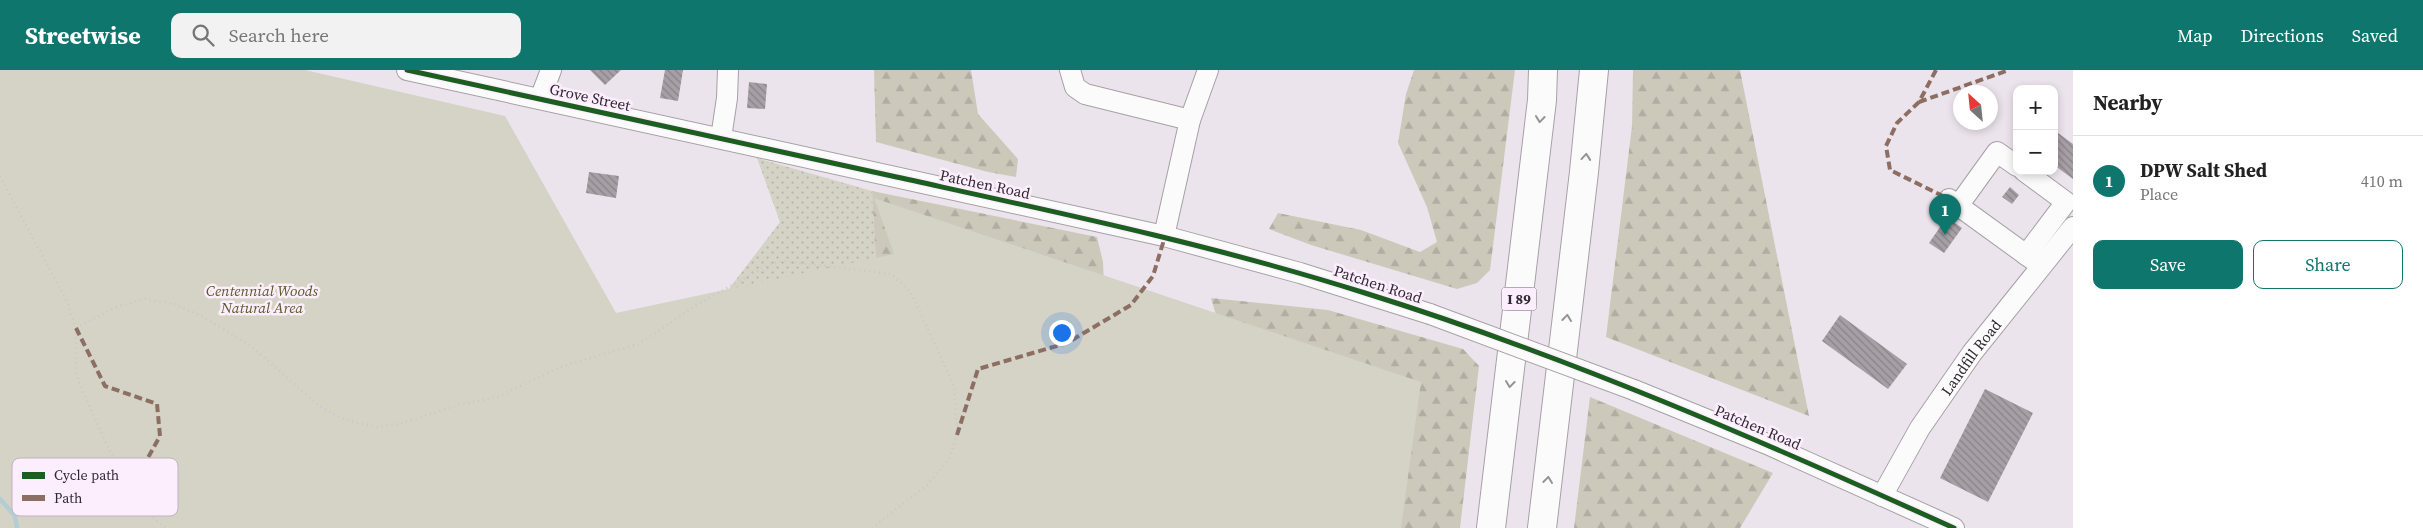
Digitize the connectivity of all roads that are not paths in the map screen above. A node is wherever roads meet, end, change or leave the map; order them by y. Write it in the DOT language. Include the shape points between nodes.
graph roads {
  1 [pos="407,70"];
  2 [pos="551,70"];
  3 [pos="728,70"];
  4 [pos="1070,70"];
  5 [pos="1208,70"];
  6 [pos="1543,70"];
  7 [pos="1594,70"];
  8 [pos="540,99"];
  9 [pos="1190,120"];
  10 [pos="720,138"];
  11 [pos="767,149"];
  12 [pos="2013,163"];
  13 [pos="2029,175"];
  14 [pos="2073,227"];
  15 [pos="1164,236"];
  16 [pos="2026,255"];
  17 [pos="2043,267"];
  18 [pos="1882,496"];
  19 [pos="1491,528"];
  20 [pos="1542,528"];
  21 [pos="1954,528"];
  1 -- 8 [label="street, Grove Street"];
  2 -- 8 [label="street"];
  3 -- 10 [label="street"];
  4 -- 9 [label="street" via="1075,87 1085,94"];
  5 -- 9 [label="street"];
  6 -- 19 [label="highway, I 89, one-way" via="1511,377"];
  20 -- 7 [label="highway, one-way"];
  8 -- 10 [label="street, Grove Street"];
  9 -- 15 [label="street"];
  10 -- 11 [label="street, Grove Street"];
  11 -- 15 [label="street, Patchen Road"];
  12 -- 16 [label="street" via="1997,152 1954,203"];
  13 -- 16 [label="street" via="2066,202"];
  14 -- 17 [label="street, Landfill Road"];
  15 -- 18 [label="street, Patchen Road, bridge" via="1310,276 1430,314 1741,433"];
  16 -- 17 [label="street"];
  17 -- 18 [label="street, Landfill Road" via="1972,352 1920,428"];
  18 -- 21 [label="street, Patchen Road"];
}
